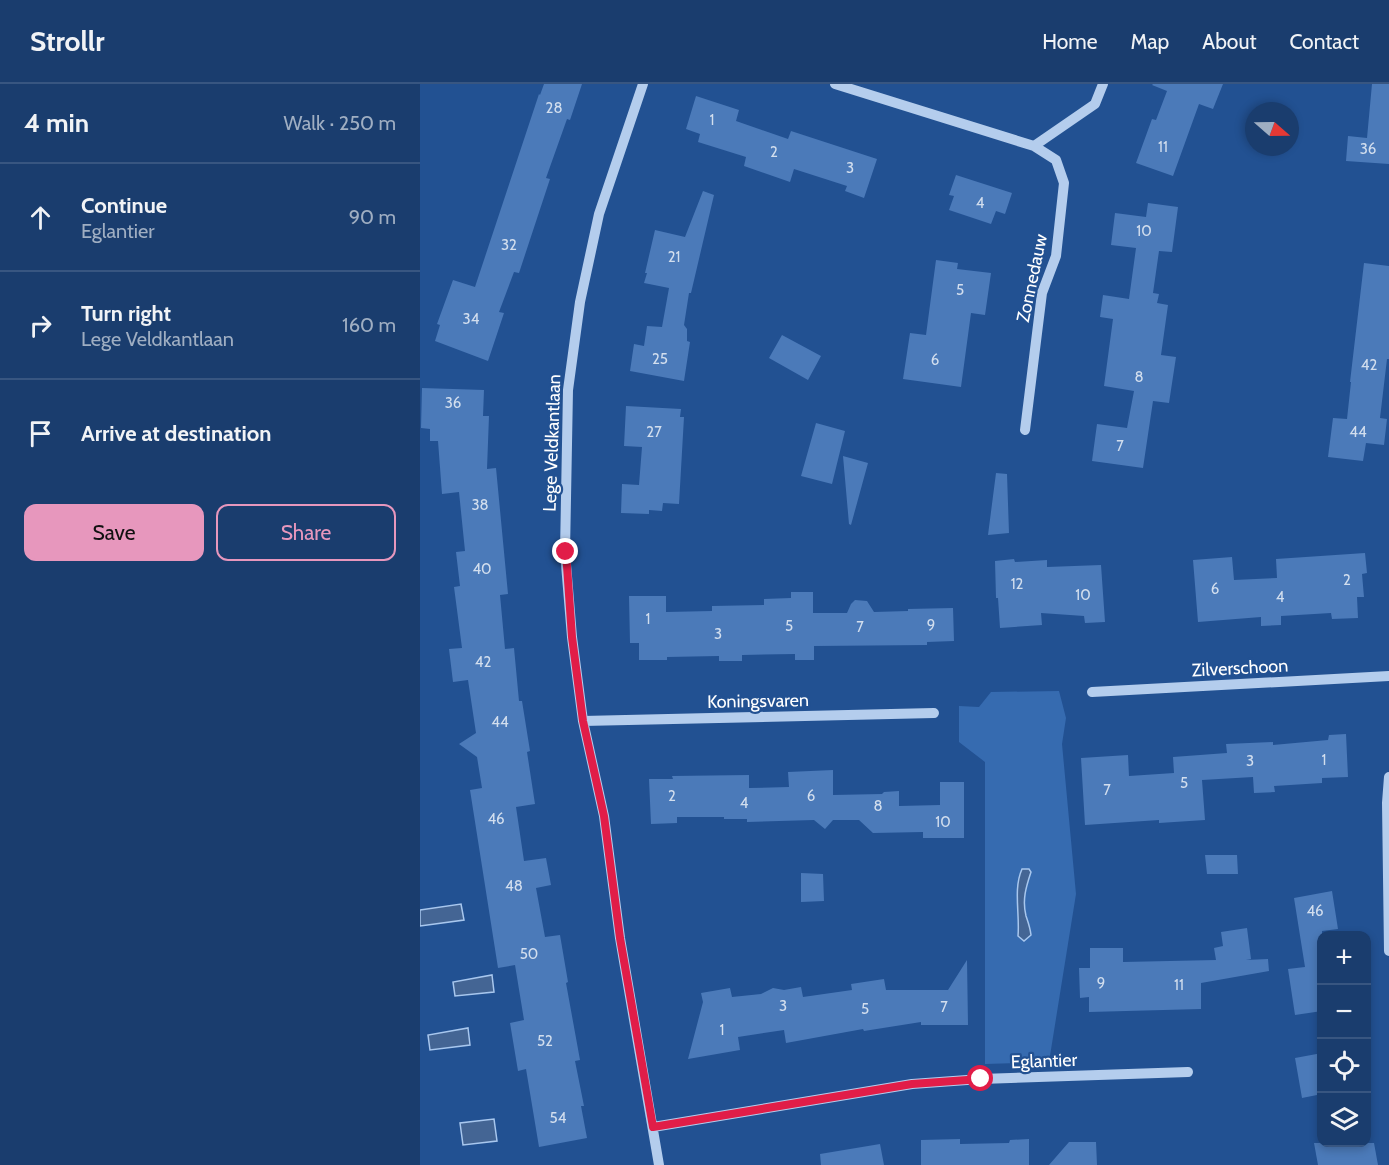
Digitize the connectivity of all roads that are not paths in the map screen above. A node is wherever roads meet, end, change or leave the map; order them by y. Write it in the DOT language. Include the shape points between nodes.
graph roads {
  1 [pos="643,84"];
  2 [pos="835,84"];
  3 [pos="1103,84"];
  4 [pos="1034,146"];
  5 [pos="1025,430"];
  6 [pos="1389,676"];
  7 [pos="1092,692"];
  8 [pos="934,713"];
  9 [pos="583,721"];
  10 [pos="1389,777"];
  11 [pos="1389,951"];
  12 [pos="1188,1072"];
  13 [pos="653,1127"];
  14 [pos="659,1165"];
  1 -- 9 [label="street, Lege Veldkantlaan" via="599,214 580,302 568,390 566,552"];
  2 -- 4 [label="street, Zonnedauw"];
  3 -- 4 [label="street" via="1095,104"];
  4 -- 5 [label="street, Zonnedauw" via="1056,160 1064,183 1056,256 1042,293"];
  6 -- 7 [label="street, Zilverschoon"];
  8 -- 9 [label="street, Koningsvaren"];
  9 -- 13 [label="street, Lege Veldkantlaan" via="604,816 620,938"];
  10 -- 11 [label="street"];
  12 -- 13 [label="street, Eglantier" via="912,1084"];
  13 -- 14 [label="street, Lege Veldkantlaan"];
}
